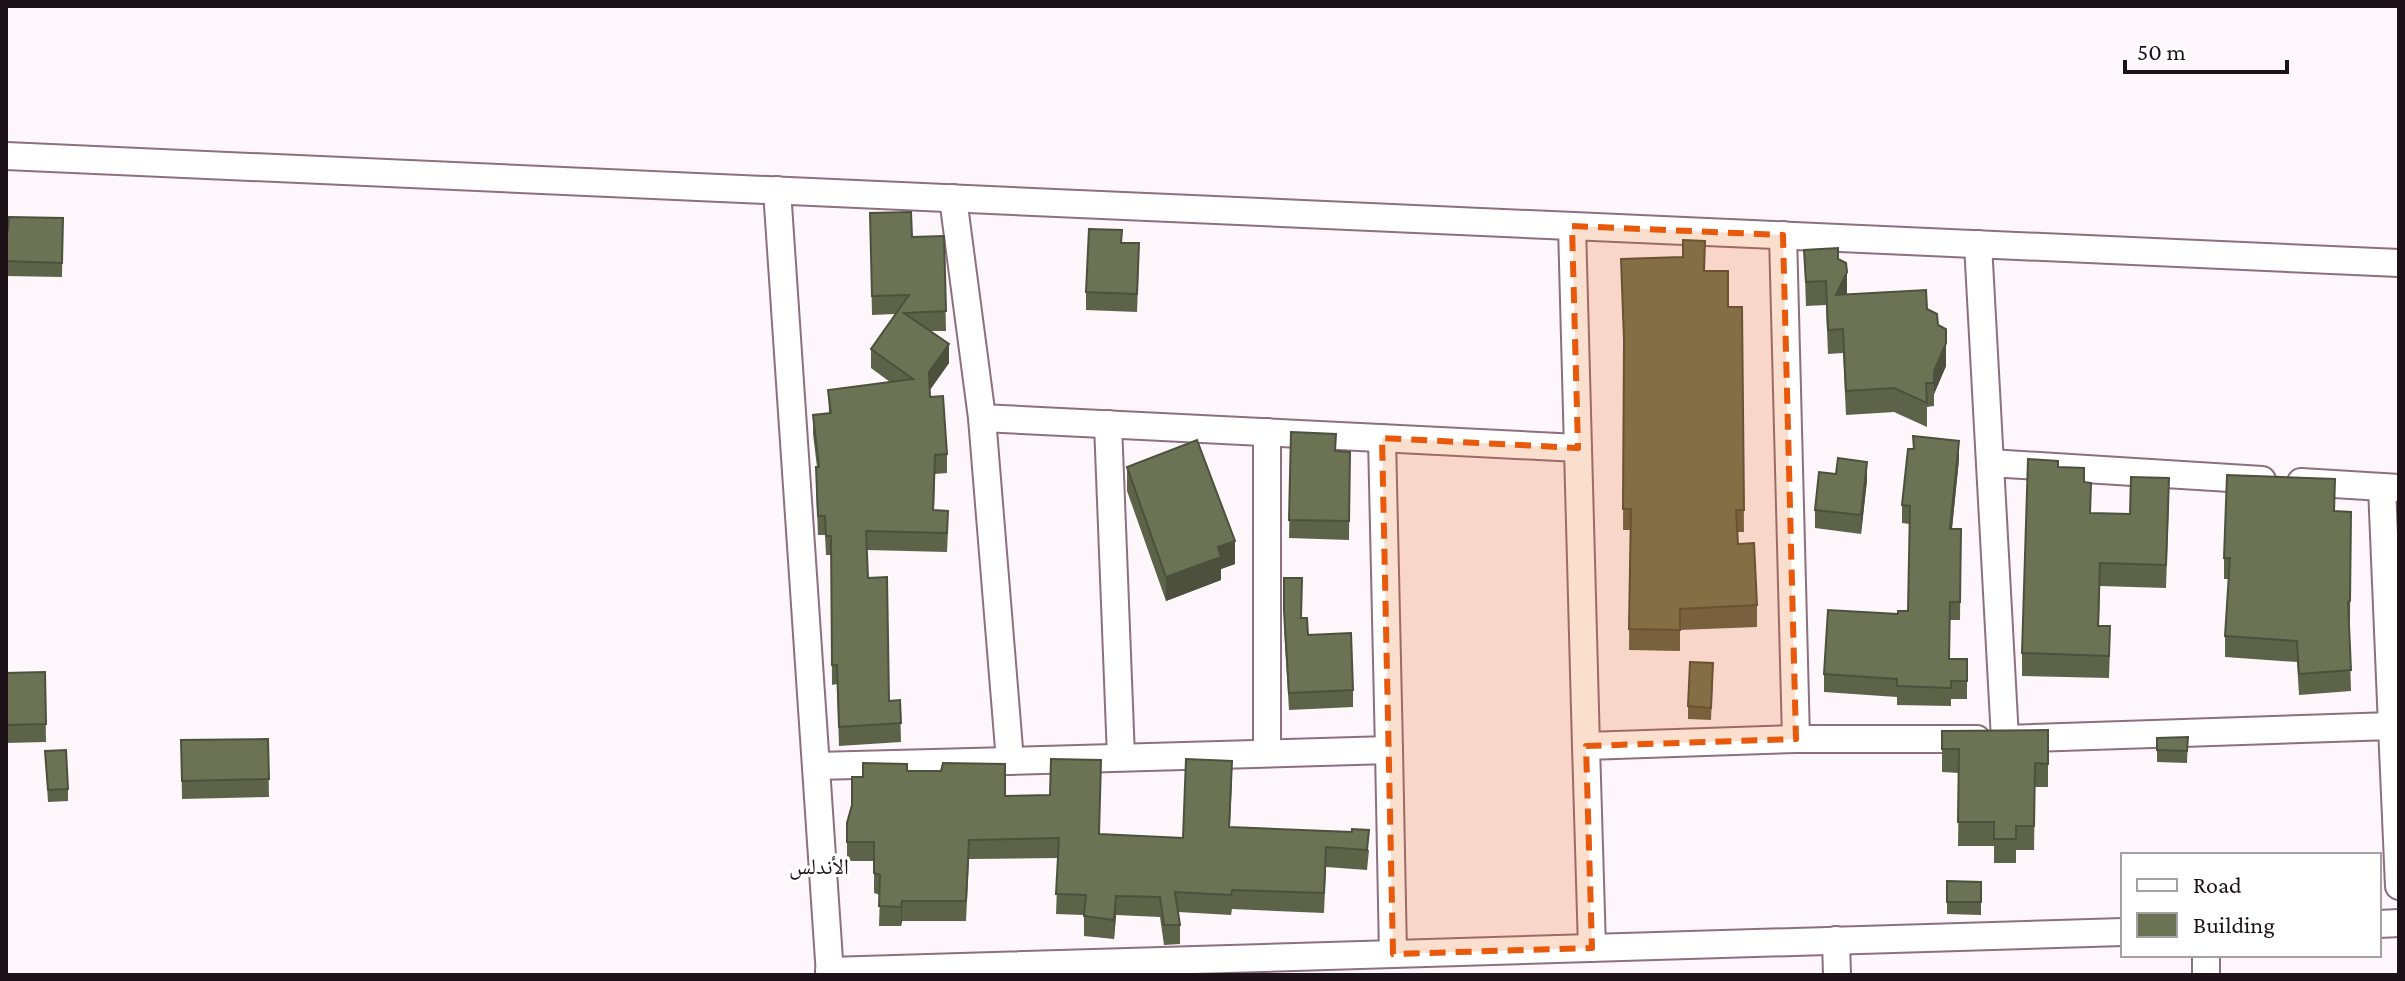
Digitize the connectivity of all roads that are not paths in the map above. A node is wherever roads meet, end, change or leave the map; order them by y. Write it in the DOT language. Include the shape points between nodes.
graph roads {
  1 [pos="6,156"];
  2 [pos="777,190"];
  3 [pos="953,198"];
  4 [pos="1572,226"];
  5 [pos="1783,235"];
  6 [pos="1978,244"];
  7 [pos="2399,263"];
  8 [pos="982,418"];
  9 [pos="1108,424"];
  10 [pos="1267,432"];
  11 [pos="1382,438"];
  12 [pos="1578,448"];
  13 [pos="1990,463"];
  14 [pos="2391,487"];
  15 [pos="2392,726"];
  16 [pos="1796,739"];
  17 [pos="2005,739"];
  18 [pos="1586,746"];
  19 [pos="1389,750"];
  20 [pos="1267,753"];
  21 [pos="1121,757"];
  22 [pos="1010,761"];
  23 [pos="816,766"];
  24 [pos="2399,886"];
  25 [pos="2121,932"];
  26 [pos="1836,940"];
  27 [pos="1592,948"];
  28 [pos="1393,954"];
  29 [pos="1020,970"];
  30 [pos="829,973"];
  31 [pos="1837,975"];
  1 -- 2 [label="street"];
  2 -- 3 [label="street"];
  2 -- 23 [label="street"];
  3 -- 4 [label="street"];
  3 -- 8 [label="street"];
  4 -- 5 [label="street"];
  4 -- 12 [label="street"];
  5 -- 6 [label="street"];
  5 -- 16 [label="street"];
  6 -- 7 [label="street"];
  6 -- 13 [label="street"];
  8 -- 9 [label="street"];
  8 -- 22 [label="street"];
  9 -- 10 [label="street"];
  9 -- 21 [label="street"];
  10 -- 11 [label="street"];
  10 -- 20 [label="street"];
  11 -- 12 [label="street"];
  11 -- 19 [label="street"];
  12 -- 18 [label="street"];
  13 -- 14 [label="street"];
  13 -- 17 [label="street"];
  14 -- 15 [label="street"];
  15 -- 17 [label="street"];
  15 -- 24 [label="street"];
  16 -- 17 [label="street"];
  16 -- 18 [label="street"];
  18 -- 27 [label="street"];
  19 -- 20 [label="street"];
  19 -- 28 [label="street"];
  20 -- 21 [label="street"];
  21 -- 22 [label="street"];
  22 -- 23 [label="street"];
  23 -- 30 [label="street"];
  25 -- 26 [label="street"];
  26 -- 27 [label="street"];
  26 -- 31 [label="street"];
  27 -- 28 [label="street"];
  28 -- 29 [label="street"];
  29 -- 30 [label="street"];
}
